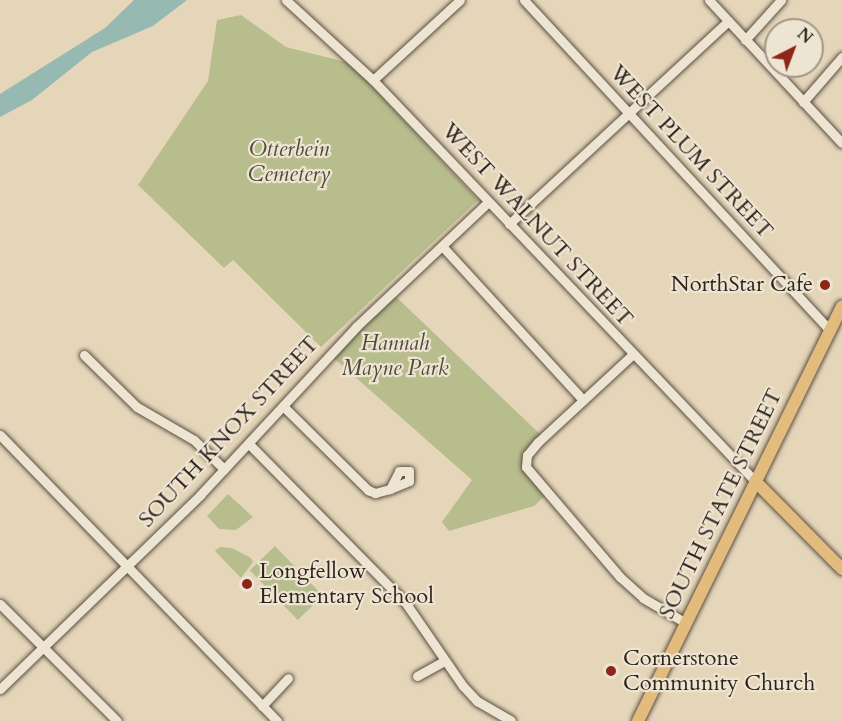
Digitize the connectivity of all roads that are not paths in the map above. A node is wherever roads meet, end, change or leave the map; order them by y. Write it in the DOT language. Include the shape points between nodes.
graph roads {
  1 [pos="286,0"];
  2 [pos="460,0"];
  3 [pos="524,0"];
  4 [pos="709,0"];
  5 [pos="781,0"];
  6 [pos="728,21"];
  7 [pos="745,40"];
  8 [pos="842,57"];
  9 [pos="373,80"];
  10 [pos="803,102"];
  11 [pos="629,113"];
  12 [pos="842,143"];
  13 [pos="488,202"];
  14 [pos="509,224"];
  15 [pos="442,246"];
  16 [pos="842,306"];
  17 [pos="830,330"];
  18 [pos="84,355"];
  19 [pos="632,355"];
  20 [pos="584,400"];
  21 [pos="283,406"];
  22 [pos="0,435"];
  23 [pos="249,444"];
  24 [pos="225,468"];
  25 [pos="755,481"];
  26 [pos="390,489"];
  27 [pos="127,567"];
  28 [pos="842,569"];
  29 [pos="0,604"];
  30 [pos="686,622"];
  31 [pos="43,648"];
  32 [pos="444,661"];
  33 [pos="417,676"];
  34 [pos="288,678"];
  35 [pos="0,689"];
  36 [pos="262,706"];
  37 [pos="496,718"];
  38 [pos="117,721"];
  39 [pos="277,721"];
  40 [pos="511,721"];
  41 [pos="638,721"];
  1 -- 9 [label="street, WEST WALNUT STREET"];
  2 -- 9 [label="street"];
  3 -- 11 [label="street, WEST PLUM STREET"];
  4 -- 6 [label="street"];
  5 -- 7 [label="street"];
  6 -- 7 [label="street"];
  6 -- 11 [label="street"];
  7 -- 10 [label="street"];
  8 -- 10 [label="street"];
  9 -- 13 [label="street, WEST WALNUT STREET"];
  10 -- 12 [label="street"];
  11 -- 14 [label="street"];
  11 -- 17 [label="street, WEST PLUM STREET"];
  13 -- 14 [label="street, WEST WALNUT STREET"];
  13 -- 15 [label="street, SOUTH KNOX STREET"];
  14 -- 19 [label="street, WEST WALNUT STREET"];
  15 -- 20 [label="street"];
  15 -- 21 [label="street, SOUTH KNOX STREET" via="349,334"];
  16 -- 17 [label="main road, SOUTH STATE STREET"];
  17 -- 25 [label="main road, SOUTH STATE STREET"];
  18 -- 24 [label="street" via="137,407 194,440"];
  19 -- 20 [label="street"];
  19 -- 25 [label="street, WEST WALNUT STREET"];
  20 -- 30 [label="street" via="538,442 526,462 528,471 620,577 643,598"];
  21 -- 23 [label="street, SOUTH KNOX STREET"];
  21 -- 26 [label="street" via="368,490 375,494"];
  22 -- 27 [label="street"];
  23 -- 24 [label="street, SOUTH KNOX STREET"];
  23 -- 32 [label="street" via="405,602"];
  24 -- 27 [label="street, SOUTH KNOX STREET"];
  25 -- 28 [label="main road"];
  25 -- 30 [label="main road, SOUTH STATE STREET"];
  27 -- 31 [label="street, SOUTH KNOX STREET"];
  27 -- 36 [label="street"];
  29 -- 31 [label="street"];
  30 -- 41 [label="main road, SOUTH STATE STREET"];
  31 -- 35 [label="street, SOUTH KNOX STREET"];
  31 -- 38 [label="street"];
  32 -- 33 [label="street"];
  32 -- 37 [label="street"];
  34 -- 36 [label="street"];
  36 -- 39 [label="street"];
  37 -- 40 [label="street"];
}
